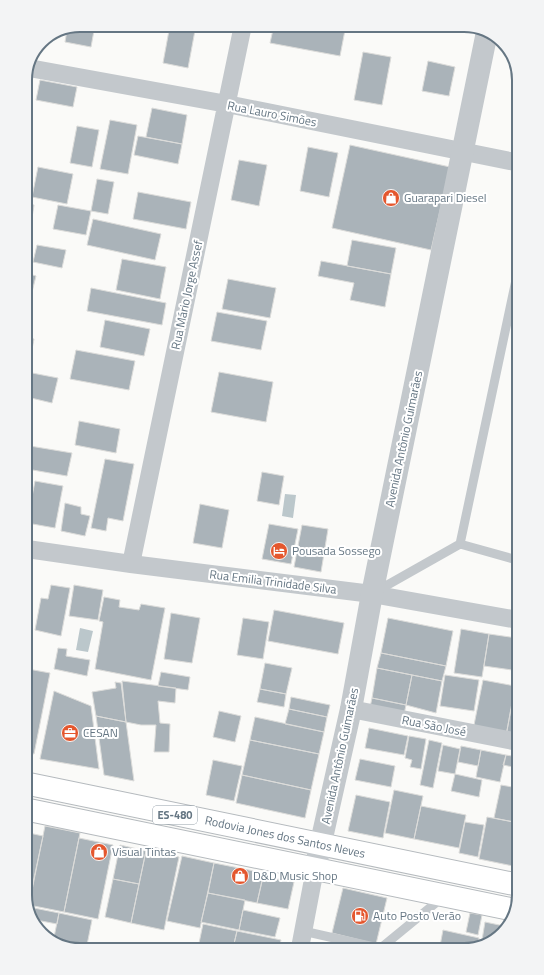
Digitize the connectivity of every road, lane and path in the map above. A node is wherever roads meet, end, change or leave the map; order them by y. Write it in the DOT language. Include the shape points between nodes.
graph roads {
  1 [pos="242,32"];
  2 [pos="486,37"];
  3 [pos="34,69"];
  4 [pos="227,104"];
  5 [pos="463,152"];
  6 [pos="512,161"];
  7 [pos="512,299"];
  8 [pos="460,544"];
  9 [pos="32,549"];
  10 [pos="512,559"];
  11 [pos="131,564"];
  12 [pos="372,594"];
  13 [pos="512,619"];
  14 [pos="351,709"];
  15 [pos="512,741"];
  16 [pos="32,785"];
  17 [pos="61,791"];
  18 [pos="32,811"];
  19 [pos="55,816"];
  20 [pos="320,845"];
  21 [pos="315,869"];
  22 [pos="512,884"];
  23 [pos="444,895"];
  24 [pos="509,909"];
  25 [pos="302,940"];
  26 [pos="333,943"];
  27 [pos="387,943"];
  1 -- 4 [label="street, Rua Mário Jorge Assef"];
  2 -- 5 [label="street, Avenida Antônio Guimarães"];
  3 -- 4 [label="street, Rua Lauro Simões"];
  4 -- 5 [label="street, Rua Lauro Simões"];
  4 -- 11 [label="street, Rua Mário Jorge Assef"];
  5 -- 6 [label="street, Rua Lauro Simões"];
  5 -- 12 [label="street, Avenida Antônio Guimarães"];
  7 -- 8 [label="lane"];
  8 -- 10 [label="lane"];
  8 -- 12 [label="lane"];
  9 -- 11 [label="street, Rua Emilia Trinidade Silva"];
  11 -- 12 [label="street, Rua Emilia Trinidade Silva"];
  12 -- 13 [label="street, Rua Emilia Trinidade Silva"];
  12 -- 14 [label="street, Avenida Antônio Guimarães"];
  14 -- 15 [label="street, Rua São José"];
  14 -- 20 [label="street, Avenida Antônio Guimarães"];
  16 -- 17 [label="main road, Rodovia Jones dos Santos Neves / ES-480"];
  17 -- 19 [label="main road"];
  17 -- 20 [label="main road, Rodovia Jones dos Santos Neves / ES-480"];
  18 -- 19 [label="main road, Rodovia Jones dos Santos Neves / ES-480"];
  19 -- 21 [label="main road, Rodovia Jones dos Santos Neves / ES-480"];
  20 -- 21 [label="street, Avenida Antônio Guimarães"];
  20 -- 22 [label="main road, Rodovia Jones dos Santos Neves / ES-480"];
  21 -- 23 [label="main road, Rodovia Jones dos Santos Neves / ES-480"];
  21 -- 25 [label="street"];
  23 -- 24 [label="main road, Rodovia Jones dos Santos Neves / ES-480"];
  23 -- 27 [label="lane"];
  25 -- 26 [label="lane"];
}
